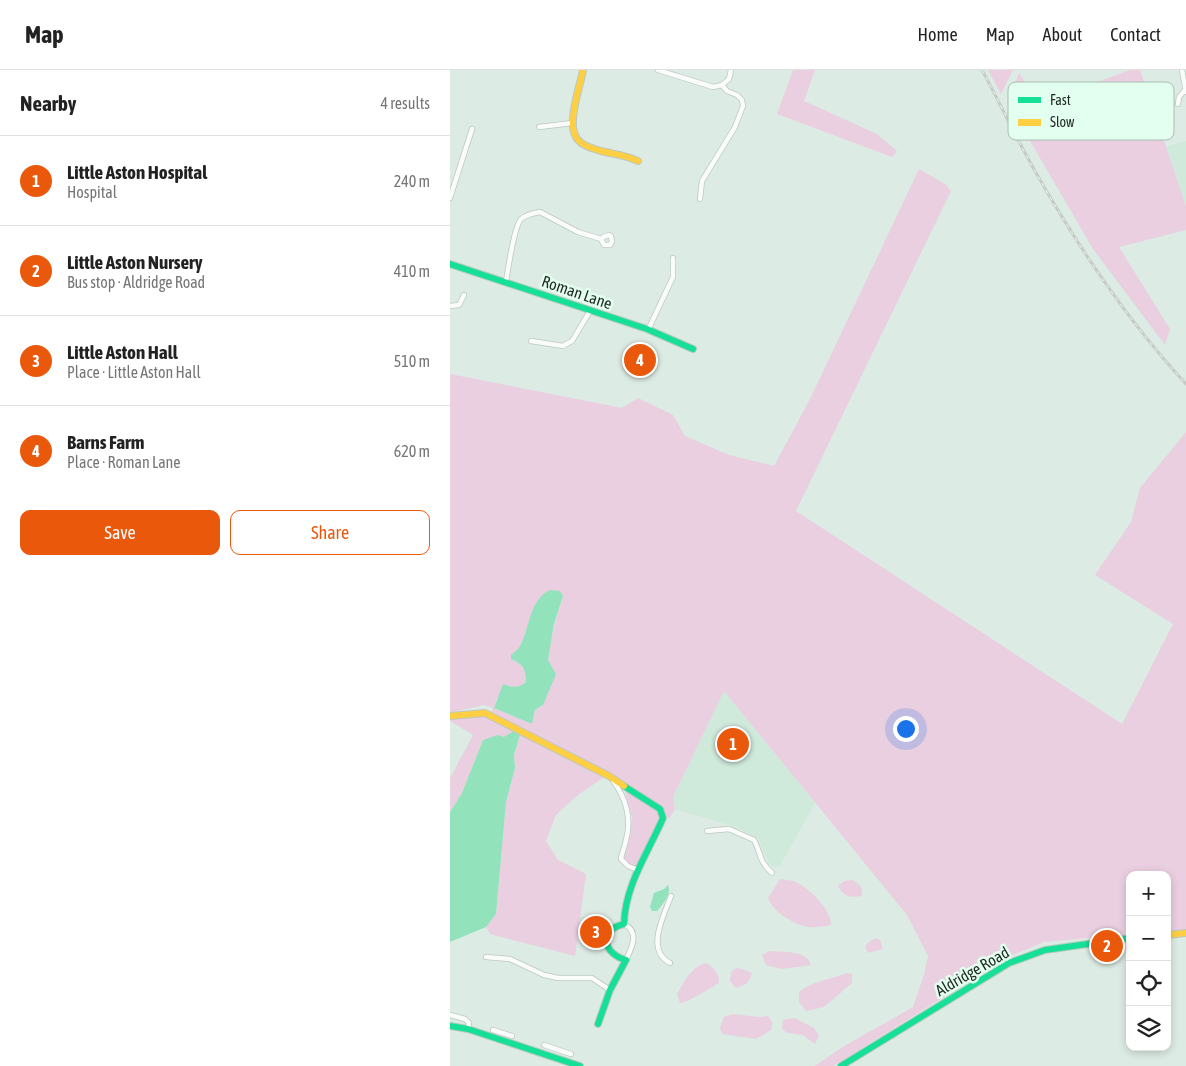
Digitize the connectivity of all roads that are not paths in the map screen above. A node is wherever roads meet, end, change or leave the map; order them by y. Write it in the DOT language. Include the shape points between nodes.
graph roads {
  1 [pos="583,70"];
  2 [pos="658,70"];
  3 [pos="730,70"];
  4 [pos="1182,70"];
  5 [pos="722,86"];
  6 [pos="1185,91"];
  7 [pos="1178,104"];
  8 [pos="572,123"];
  9 [pos="539,127"];
  10 [pos="472,129"];
  11 [pos="638,161"];
  12 [pos="450,198"];
  13 [pos="700,199"];
  14 [pos="601,239"];
  15 [pos="673,258"];
  16 [pos="450,264"];
  17 [pos="506,282"];
  18 [pos="464,295"];
  19 [pos="450,306"];
  20 [pos="590,311"];
  21 [pos="648,330"];
  22 [pos="531,341"];
  23 [pos="693,349"];
  24 [pos="450,716"];
  25 [pos="609,776"];
  26 [pos="707,830"];
  27 [pos="638,870"];
  28 [pos="772,873"];
  29 [pos="671,896"];
  30 [pos="624,924"];
  31 [pos="1186,933"];
  32 [pos="1171,935"];
  33 [pos="1126,938"];
  34 [pos="486,957"];
  35 [pos="626,960"];
  36 [pos="670,963"];
  37 [pos="610,990"];
  38 [pos="450,1015"];
  39 [pos="598,1024"];
  40 [pos="450,1026"];
  41 [pos="468,1029"];
  42 [pos="493,1030"];
  43 [pos="497,1036"];
  44 [pos="512,1036"];
  45 [pos="544,1045"];
  46 [pos="564,1061"];
  47 [pos="580,1066"];
  48 [pos="841,1066"];
  1 -- 8 [label="street"];
  2 -- 5 [label="street" via="713,87"];
  3 -- 5 [label="street" via="729,79"];
  4 -- 6 [label="street"];
  5 -- 13 [label="street" via="737,95 743,106 735,128 702,181"];
  6 -- 7 [label="street"];
  8 -- 9 [label="street"];
  8 -- 11 [label="street" via="574,136 583,145"];
  10 -- 12 [label="street"];
  14 -- 17 [label="street" via="578,232 540,212 527,216 520,220 516,230"];
  15 -- 21 [label="street" via="673,277"];
  16 -- 17 [label="street, Roman Lane"];
  17 -- 20 [label="street, Roman Lane"];
  18 -- 19 [label="street" via="459,305"];
  20 -- 21 [label="street, Roman Lane"];
  20 -- 22 [label="street" via="572,341 563,346"];
  21 -- 23 [label="street, Roman Lane"];
  24 -- 25 [label="street" via="485,713"];
  25 -- 27 [label="street" via="622,792 629,820 622,859"];
  25 -- 27 [label="street" via="660,809 663,818"];
  26 -- 28 [label="street" via="728,829 754,840 760,860"];
  27 -- 30 [label="street" via="623,910"];
  29 -- 36 [label="street" via="659,927 658,940 663,959"];
  30 -- 35 [label="street" via="633,933 632,947"];
  30 -- 35 [label="street" via="612,928 608,943 615,956"];
  31 -- 32 [label="street"];
  33 -- 48 [label="street, Aldridge Road" via="1045,950 1009,963"];
  34 -- 37 [label="street" via="510,959 544,976 592,978"];
  35 -- 37 [label="street"];
  37 -- 39 [label="street"];
  38 -- 41 [label="street" via="469,1023"];
  40 -- 41 [label="street"];
  41 -- 43 [label="street"];
  42 -- 43 [label="street"];
  43 -- 44 [label="street"];
  43 -- 46 [label="street"];
  45 -- 46 [label="street" via="568,1053"];
  46 -- 47 [label="street"];
}
